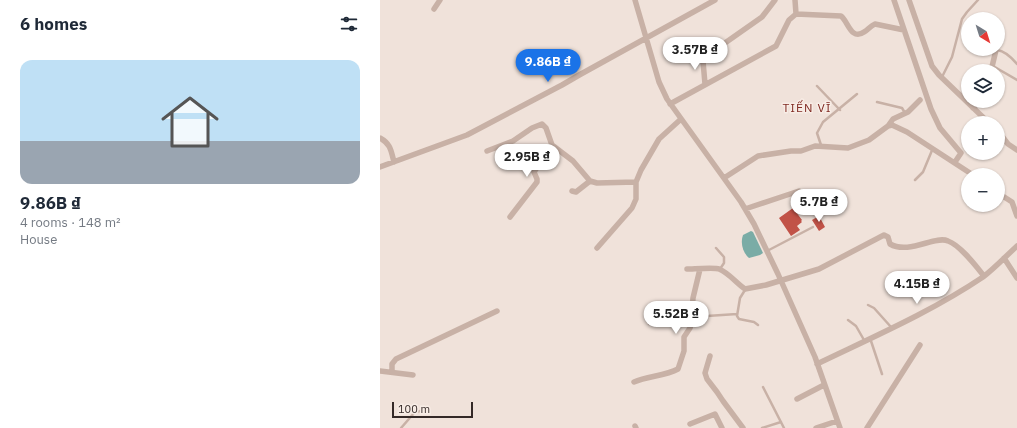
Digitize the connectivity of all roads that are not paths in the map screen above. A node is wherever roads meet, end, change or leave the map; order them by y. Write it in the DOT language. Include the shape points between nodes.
graph roads {
  1 [pos="440,0"];
  2 [pos="635,0"];
  3 [pos="715,0"];
  4 [pos="776,0"];
  5 [pos="795,0"];
  6 [pos="894,0"];
  7 [pos="909,0"];
  8 [pos="978,0"];
  9 [pos="434,9"];
  10 [pos="796,14"];
  11 [pos="904,30"];
  12 [pos="646,39"];
  13 [pos="1005,53"];
  14 [pos="1017,64"];
  15 [pos="1005,74"];
  16 [pos="942,78"];
  17 [pos="1017,80"];
  18 [pos="705,84"];
  19 [pos="817,86"];
  20 [pos="857,94"];
  21 [pos="961,96"];
  22 [pos="920,100"];
  23 [pos="878,102"];
  24 [pos="670,104"];
  25 [pos="974,108"];
  26 [pos="840,110"];
  27 [pos="906,113"];
  28 [pos="982,116"];
  29 [pos="681,119"];
  30 [pos="888,126"];
  31 [pos="380,138"];
  32 [pos="1005,140"];
  33 [pos="552,145"];
  34 [pos="821,146"];
  35 [pos="933,148"];
  36 [pos="1017,150"];
  37 [pos="487,151"];
  38 [pos="394,162"];
  39 [pos="955,162"];
  40 [pos="380,167"];
  41 [pos="963,168"];
  42 [pos="724,178"];
  43 [pos="915,180"];
  44 [pos="590,181"];
  45 [pos="636,182"];
  46 [pos="572,191"];
  47 [pos="798,191"];
  48 [pos="1005,197"];
  49 [pos="745,209"];
  50 [pos="1017,216"];
  51 [pos="510,217"];
  52 [pos="812,227"];
  53 [pos="1017,246"];
  54 [pos="597,248"];
  55 [pos="716,248"];
  56 [pos="767,251"];
  57 [pos="1004,258"];
  58 [pos="687,269"];
  59 [pos="700,269"];
  60 [pos="719,269"];
  61 [pos="984,276"];
  62 [pos="1017,278"];
  63 [pos="781,281"];
  64 [pos="746,289"];
  65 [pos="868,305"];
  66 [pos="497,311"];
  67 [pos="737,314"];
  68 [pos="692,317"];
  69 [pos="848,320"];
  70 [pos="649,324"];
  71 [pos="758,325"];
  72 [pos="891,328"];
  73 [pos="870,338"];
  74 [pos="864,341"];
  75 [pos="920,345"];
  76 [pos="710,356"];
  77 [pos="817,364"];
  78 [pos="380,371"];
  79 [pos="392,372"];
  80 [pos="882,374"];
  81 [pos="413,375"];
  82 [pos="634,382"];
  83 [pos="824,385"];
  84 [pos="763,387"];
  85 [pos="797,399"];
  86 [pos="426,410"];
  87 [pos="837,421"];
  88 [pos="781,422"];
  89 [pos="690,424"];
  90 [pos="401,428"];
  91 [pos="722,428"];
  92 [pos="743,428"];
  93 [pos="762,428"];
  94 [pos="784,428"];
  95 [pos="816,428"];
  96 [pos="840,428"];
  97 [pos="867,428"];
  1 -- 9 [label="street"];
  2 -- 12 [label="street"];
  3 -- 12 [label="street"];
  4 -- 18 [label="street" via="764,15 705,57"];
  5 -- 10 [label="street"];
  6 -- 11 [label="street"];
  7 -- 16 [label="street" via="930,61"];
  8 -- 16 [label="lane" via="962,19 952,57"];
  10 -- 11 [label="street" via="841,16 855,33 863,33 875,24"];
  10 -- 18 [label="street" via="789,20 776,46"];
  11 -- 39 [label="street" via="940,128 961,153"];
  12 -- 24 [label="street" via="659,82"];
  12 -- 38 [label="street" via="480,128"];
  13 -- 14 [label="lane"];
  15 -- 17 [label="lane"];
  16 -- 21 [label="street"];
  18 -- 24 [label="street"];
  19 -- 26 [label="lane"];
  20 -- 26 [label="lane"];
  22 -- 27 [label="street"];
  23 -- 27 [label="lane" via="902,108"];
  24 -- 29 [label="street"];
  25 -- 28 [label="street"];
  26 -- 34 [label="lane" via="818,128"];
  27 -- 30 [label="street" via="893,119"];
  29 -- 42 [label="street"];
  29 -- 45 [label="street" via="660,139"];
  30 -- 34 [label="street" via="869,140 848,148"];
  30 -- 35 [label="street" via="892,125 907,132"];
  31 -- 38 [label="street" via="390,148"];
  32 -- 36 [label="street"];
  33 -- 37 [label="street" via="542,124 513,141"];
  33 -- 44 [label="street" via="573,161"];
  33 -- 51 [label="street" via="534,172 537,182"];
  34 -- 42 [label="street" via="758,156"];
  35 -- 39 [label="street"];
  35 -- 43 [label="lane" via="923,172"];
  38 -- 40 [label="street"];
  39 -- 41 [label="street"];
  42 -- 49 [label="street"];
  44 -- 45 [label="street"];
  44 -- 46 [label="street" via="576,192"];
  45 -- 54 [label="street" via="636,199 632,208"];
  47 -- 49 [label="street"];
  48 -- 50 [label="street" via="1012,202"];
  49 -- 56 [label="street"];
  52 -- 56 [label="lane"];
  53 -- 57 [label="street"];
  55 -- 60 [label="lane" via="724,257 724,264"];
  56 -- 63 [label="street"];
  57 -- 61 [label="street"];
  57 -- 62 [label="street"];
  58 -- 59 [label="street"];
  59 -- 60 [label="street"];
  59 -- 68 [label="street" via="693,298"];
  60 -- 64 [label="street"];
  61 -- 63 [label="street" via="968,257 949,241 894,246 890,244 888,236 883,235 819,269"];
  61 -- 72 [label="street"];
  63 -- 64 [label="street"];
  63 -- 77 [label="street"];
  64 -- 67 [label="lane" via="740,298"];
  65 -- 72 [label="lane" via="881,314"];
  66 -- 79 [label="street" via="395,360"];
  67 -- 68 [label="lane"];
  67 -- 71 [label="lane" via="739,319"];
  68 -- 70 [label="lane"];
  68 -- 82 [label="street" via="690,328 684,337 684,351 678,369"];
  69 -- 74 [label="lane" via="856,326"];
  72 -- 73 [label="street"];
  73 -- 74 [label="street"];
  73 -- 80 [label="lane"];
  74 -- 77 [label="street"];
  75 -- 97 [label="street"];
  76 -- 92 [label="street" via="705,372 707,379"];
  77 -- 83 [label="street"];
  78 -- 79 [label="street"];
  79 -- 81 [label="street"];
  83 -- 85 [label="street"];
  83 -- 87 [label="street"];
  84 -- 88 [label="lane"];
  86 -- 90 [label="lane" via="415,412"];
  87 -- 95 [label="street"];
  87 -- 96 [label="street"];
  88 -- 93 [label="lane"];
  88 -- 94 [label="lane"];
  89 -- 91 [label="street" via="715,414"];
}
